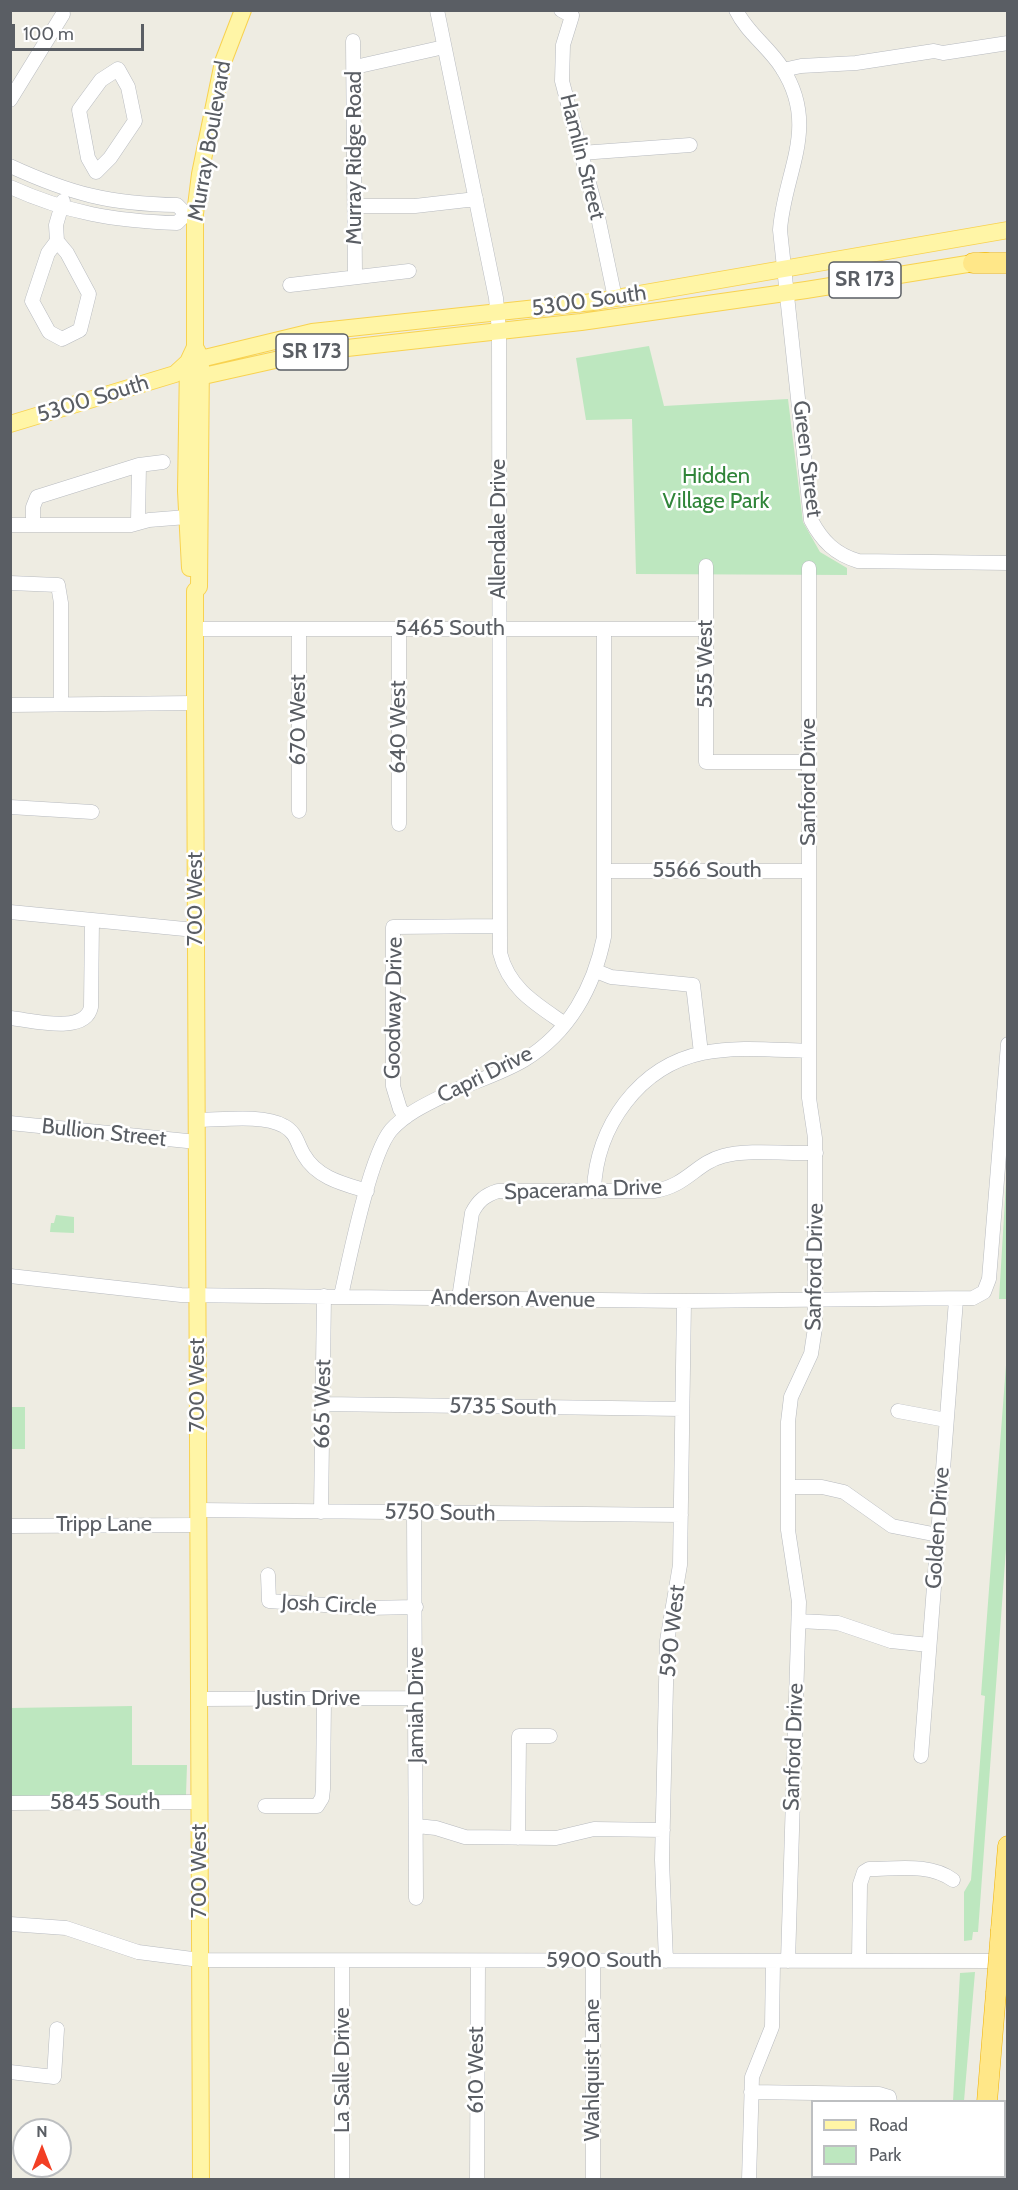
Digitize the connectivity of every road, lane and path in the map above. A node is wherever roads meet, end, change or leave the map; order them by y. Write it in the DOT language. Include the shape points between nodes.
graph roads {
  1 [pos="437,10"];
  2 [pos="736,10"];
  3 [pos="66,12"];
  4 [pos="240,12"];
  5 [pos="567,13"];
  6 [pos="1008,34"];
  7 [pos="353,41"];
  8 [pos="1008,43"];
  9 [pos="444,46"];
  10 [pos="934,51"];
  11 [pos="355,67"];
  12 [pos="783,70"];
  13 [pos="10,100"];
  14 [pos="690,145"];
  15 [pos="580,153"];
  16 [pos="10,166"];
  17 [pos="96,172"];
  18 [pos="10,187"];
  19 [pos="66,191"];
  20 [pos="89,197"];
  21 [pos="476,200"];
  22 [pos="355,206"];
  23 [pos="61,208"];
  24 [pos="190,214"];
  25 [pos="85,215"];
  26 [pos="1008,230"];
  27 [pos="57,241"];
  28 [pos="1008,257"];
  29 [pos="973,263"];
  30 [pos="1008,263"];
  31 [pos="784,270"];
  32 [pos="410,271"];
  33 [pos="355,275"];
  34 [pos="290,285"];
  35 [pos="787,292"];
  36 [pos="615,298"];
  37 [pos="497,313"];
  38 [pos="499,331"];
  39 [pos="191,366"];
  40 [pos="10,424"];
  41 [pos="163,462"];
  42 [pos="139,465"];
  43 [pos="188,517"];
  44 [pos="138,522"];
  45 [pos="10,525"];
  46 [pos="33,525"];
  47 [pos="1008,563"];
  48 [pos="706,566"];
  49 [pos="809,568"];
  50 [pos="10,583"];
  51 [pos="195,591"];
  52 [pos="195,629"];
  53 [pos="299,629"];
  54 [pos="399,629"];
  55 [pos="500,629"];
  56 [pos="603,629"];
  57 [pos="706,629"];
  58 [pos="195,703"];
  59 [pos="61,704"];
  60 [pos="10,705"];
  61 [pos="809,762"];
  62 [pos="10,807"];
  63 [pos="299,811"];
  64 [pos="92,812"];
  65 [pos="399,824"];
  66 [pos="604,871"];
  67 [pos="809,871"];
  68 [pos="10,912"];
  69 [pos="92,920"];
  70 [pos="499,926"];
  71 [pos="195,930"];
  72 [pos="596,971"];
  73 [pos="10,1018"];
  74 [pos="566,1024"];
  75 [pos="1008,1044"];
  76 [pos="809,1051"];
  77 [pos="702,1053"];
  78 [pos="406,1117"];
  79 [pos="197,1120"];
  80 [pos="10,1123"];
  81 [pos="197,1142"];
  82 [pos="816,1153"];
  83 [pos="594,1190"];
  84 [pos="367,1191"];
  85 [pos="10,1276"];
  86 [pos="197,1295"];
  87 [pos="324,1296"];
  88 [pos="341,1296"];
  89 [pos="459,1298"];
  90 [pos="956,1300"];
  91 [pos="684,1301"];
  92 [pos="816,1301"];
  93 [pos="323,1404"];
  94 [pos="682,1409"];
  95 [pos="898,1411"];
  96 [pos="946,1420"];
  97 [pos="788,1487"];
  98 [pos="321,1512"];
  99 [pos="414,1513"];
  100 [pos="681,1515"];
  101 [pos="198,1518"];
  102 [pos="10,1526"];
  103 [pos="938,1534"];
  104 [pos="268,1575"];
  105 [pos="416,1607"];
  106 [pos="799,1621"];
  107 [pos="929,1645"];
  108 [pos="416,1698"];
  109 [pos="199,1699"];
  110 [pos="324,1699"];
  111 [pos="550,1737"];
  112 [pos="921,1756"];
  113 [pos="199,1802"];
  114 [pos="10,1803"];
  115 [pos="265,1806"];
  116 [pos="417,1826"];
  117 [pos="663,1830"];
  118 [pos="518,1838"];
  119 [pos="1008,1846"];
  120 [pos="953,1880"];
  121 [pos="417,1898"];
  122 [pos="10,1924"];
  123 [pos="200,1960"];
  124 [pos="342,1961"];
  125 [pos="478,1961"];
  126 [pos="592,1961"];
  127 [pos="666,1961"];
  128 [pos="773,1961"];
  129 [pos="788,1961"];
  130 [pos="859,1961"];
  131 [pos="1008,1961"];
  132 [pos="57,2029"];
  133 [pos="10,2072"];
  134 [pos="751,2092"];
  135 [pos="889,2099"];
  136 [pos="987,2100"];
  137 [pos="201,2180"];
  138 [pos="342,2180"];
  139 [pos="477,2180"];
  140 [pos="593,2180"];
  141 [pos="750,2180"];
  1 -- 9 [label="street, Allendale Drive"];
  2 -- 12 [label="street"];
  3 -- 13 [label="street"];
  4 -- 24 [label="main road, Murray Boulevard" via="216,89"];
  5 -- 15 [label="street, Hamlin Street" via="562,81"];
  6 -- 10 [label="street" via="943,44"];
  7 -- 11 [label="street, Murray Ridge Road"];
  8 -- 10 [label="street"];
  9 -- 11 [label="street"];
  9 -- 21 [label="street, Allendale Drive"];
  10 -- 12 [label="street"];
  11 -- 22 [label="street, Murray Ridge Road"];
  12 -- 31 [label="street, Green Street" via="795,103 800,136 781,213"];
  14 -- 15 [label="street"];
  15 -- 36 [label="street, Hamlin Street"];
  16 -- 19 [label="street"];
  17 -- 17 [label="street" via="88,158 79,110 100,80 118,69 128,87 135,121"];
  17 -- 20 [label="street"];
  18 -- 23 [label="street"];
  19 -- 20 [label="street"];
  19 -- 23 [label="street"];
  20 -- 24 [label="street" via="177,205"];
  20 -- 25 [label="street"];
  21 -- 22 [label="street"];
  21 -- 37 [label="street, Allendale Drive"];
  22 -- 33 [label="street, Murray Ridge Road"];
  23 -- 25 [label="street"];
  23 -- 27 [label="street"];
  24 -- 25 [label="street" via="177,223"];
  24 -- 39 [label="main road, Murray Boulevard"];
  26 -- 31 [label="main road, 5300 South / SR 173"];
  27 -- 27 [label="street" via="89,294 80,330 62,339 49,332 32,301 48,253"];
  28 -- 29 [label="main road, 5300 South / SR 173"];
  29 -- 30 [label="highway"];
  29 -- 35 [label="main road, 5300 South / SR 173"];
  31 -- 35 [label="street, Green Street"];
  31 -- 36 [label="main road, 5300 South / SR 173"];
  32 -- 33 [label="street"];
  33 -- 34 [label="street"];
  35 -- 38 [label="main road, 5300 South / SR 173"];
  35 -- 47 [label="street, Green Street" via="811,520 825,542 858,561"];
  36 -- 37 [label="main road, 5300 South / SR 173"];
  37 -- 38 [label="street, Allendale Drive"];
  37 -- 39 [label="main road, 5300 South / SR 173" via="312,332"];
  38 -- 39 [label="main road, 5300 South / SR 173"];
  38 -- 55 [label="street, Allendale Drive"];
  39 -- 40 [label="main road, 5300 South / SR 173"];
  39 -- 43 [label="main road, 700 West"];
  39 -- 51 [label="main road, 700 West" via="200,552 199,587"];
  41 -- 42 [label="street"];
  42 -- 44 [label="street"];
  42 -- 46 [label="street" via="37,496"];
  43 -- 44 [label="street"];
  43 -- 51 [label="main road, 700 West" via="190,585"];
  44 -- 46 [label="street"];
  45 -- 46 [label="street"];
  48 -- 57 [label="street, 555 West"];
  49 -- 61 [label="street, Sanford Drive"];
  50 -- 59 [label="street" via="58,585"];
  51 -- 52 [label="main road, 700 West"];
  52 -- 53 [label="street, 5465 South"];
  52 -- 58 [label="main road, 700 West"];
  53 -- 54 [label="street, 5465 South"];
  53 -- 63 [label="street, 670 West"];
  54 -- 55 [label="street, 5465 South"];
  54 -- 65 [label="street, 640 West"];
  55 -- 56 [label="street, 5465 South"];
  55 -- 70 [label="street, Allendale Drive"];
  56 -- 57 [label="street, 5465 South"];
  56 -- 66 [label="street, Capri Drive"];
  57 -- 61 [label="street, 555 West" via="706,762"];
  58 -- 59 [label="street"];
  58 -- 71 [label="main road, 700 West"];
  59 -- 60 [label="street"];
  61 -- 67 [label="street, Sanford Drive"];
  62 -- 64 [label="street"];
  66 -- 67 [label="street, 5566 South"];
  66 -- 72 [label="street, Capri Drive" via="604,937"];
  67 -- 76 [label="street, Sanford Drive"];
  68 -- 69 [label="street"];
  69 -- 71 [label="street"];
  69 -- 73 [label="street" via="88,1016 74,1024"];
  70 -- 74 [label="street, Allendale Drive" via="500,953 508,978"];
  70 -- 78 [label="street, Goodway Drive" via="393,927 393,1086"];
  71 -- 79 [label="main road, 700 West"];
  72 -- 74 [label="street, Capri Drive"];
  72 -- 77 [label="street" via="611,977 693,985"];
  74 -- 78 [label="street, Capri Drive" via="524,1060 431,1101"];
  75 -- 90 [label="street, Anderson Avenue" via="989,1279 984,1292 974,1298"];
  76 -- 77 [label="street"];
  76 -- 82 [label="street, Sanford Drive" via="809,1104"];
  77 -- 83 [label="street" via="662,1070 625,1102 601,1146"];
  78 -- 84 [label="street, Capri Drive" via="390,1131 380,1149"];
  79 -- 81 [label="main road, 700 West"];
  79 -- 84 [label="street" via="263,1120 283,1125 296,1135 304,1155 320,1173"];
  80 -- 81 [label="street, Bullion Street"];
  81 -- 86 [label="main road, 700 West"];
  82 -- 83 [label="street, Spacerama Drive" via="723,1155 669,1189"];
  82 -- 92 [label="street, Sanford Drive"];
  83 -- 89 [label="street, Spacerama Drive" via="487,1194 472,1213"];
  84 -- 88 [label="street, Capri Drive"];
  85 -- 86 [label="street, Anderson Avenue"];
  86 -- 87 [label="street, Anderson Avenue"];
  86 -- 101 [label="main road, 700 West"];
  87 -- 88 [label="street, Anderson Avenue"];
  87 -- 93 [label="street, 665 West"];
  88 -- 89 [label="street, Anderson Avenue"];
  89 -- 91 [label="street, Anderson Avenue"];
  90 -- 92 [label="street, Anderson Avenue"];
  90 -- 96 [label="street, Golden Drive"];
  91 -- 92 [label="street, Anderson Avenue"];
  91 -- 94 [label="street, 590 West"];
  92 -- 97 [label="street, Sanford Drive" via="811,1354 794,1389 789,1411"];
  93 -- 94 [label="street, 5735 South"];
  93 -- 98 [label="street, 665 West"];
  94 -- 100 [label="street, 590 West"];
  95 -- 96 [label="street"];
  96 -- 103 [label="street, Golden Drive"];
  97 -- 103 [label="street" via="822,1487 844,1492 892,1526"];
  97 -- 106 [label="street, Sanford Drive" via="789,1544"];
  98 -- 99 [label="street, 5750 South"];
  98 -- 101 [label="street, 5750 South"];
  99 -- 100 [label="street, 5750 South"];
  99 -- 105 [label="street, Jamiah Drive"];
  100 -- 117 [label="street, 590 West" via="679,1576 667,1641"];
  101 -- 102 [label="street, Tripp Lane"];
  101 -- 109 [label="main road, 700 West"];
  103 -- 107 [label="street, Golden Drive"];
  104 -- 105 [label="street, Josh Circle" via="269,1601 366,1608"];
  105 -- 108 [label="street, Jamiah Drive"];
  106 -- 107 [label="street" via="838,1623 891,1641"];
  106 -- 129 [label="street, Sanford Drive"];
  107 -- 112 [label="street, Golden Drive"];
  108 -- 110 [label="street, Justin Drive"];
  108 -- 116 [label="street, Jamiah Drive"];
  109 -- 110 [label="street, Justin Drive"];
  109 -- 113 [label="main road, 700 West"];
  110 -- 115 [label="street" via="320,1803"];
  111 -- 118 [label="street" via="519,1737"];
  113 -- 114 [label="street, 5845 South"];
  113 -- 123 [label="main road, 700 West"];
  116 -- 118 [label="street" via="465,1837"];
  116 -- 121 [label="street, Jamiah Drive"];
  117 -- 118 [label="street" via="599,1829 566,1838"];
  117 -- 127 [label="street, 590 West"];
  119 -- 136 [label="highway, bridge"];
  120 -- 130 [label="street" via="929,1869 864,1872 860,1884"];
  122 -- 123 [label="street, 5900 South" via="66,1928 138,1952"];
  123 -- 124 [label="street, 5900 South"];
  123 -- 137 [label="main road, 700 West"];
  124 -- 125 [label="street, 5900 South"];
  124 -- 138 [label="street, La Salle Drive"];
  125 -- 126 [label="street, 5900 South"];
  125 -- 139 [label="street, 610 West"];
  126 -- 127 [label="street, 5900 South"];
  126 -- 140 [label="street, Wahlquist Lane"];
  127 -- 128 [label="street, 5900 South"];
  128 -- 129 [label="street, 5900 South"];
  128 -- 134 [label="street" via="772,2027 755,2066"];
  129 -- 130 [label="street, 5900 South"];
  130 -- 131 [label="street, 5900 South"];
  132 -- 133 [label="street" via="54,2076"];
  134 -- 135 [label="street" via="874,2094"];
  134 -- 141 [label="street"];
}
